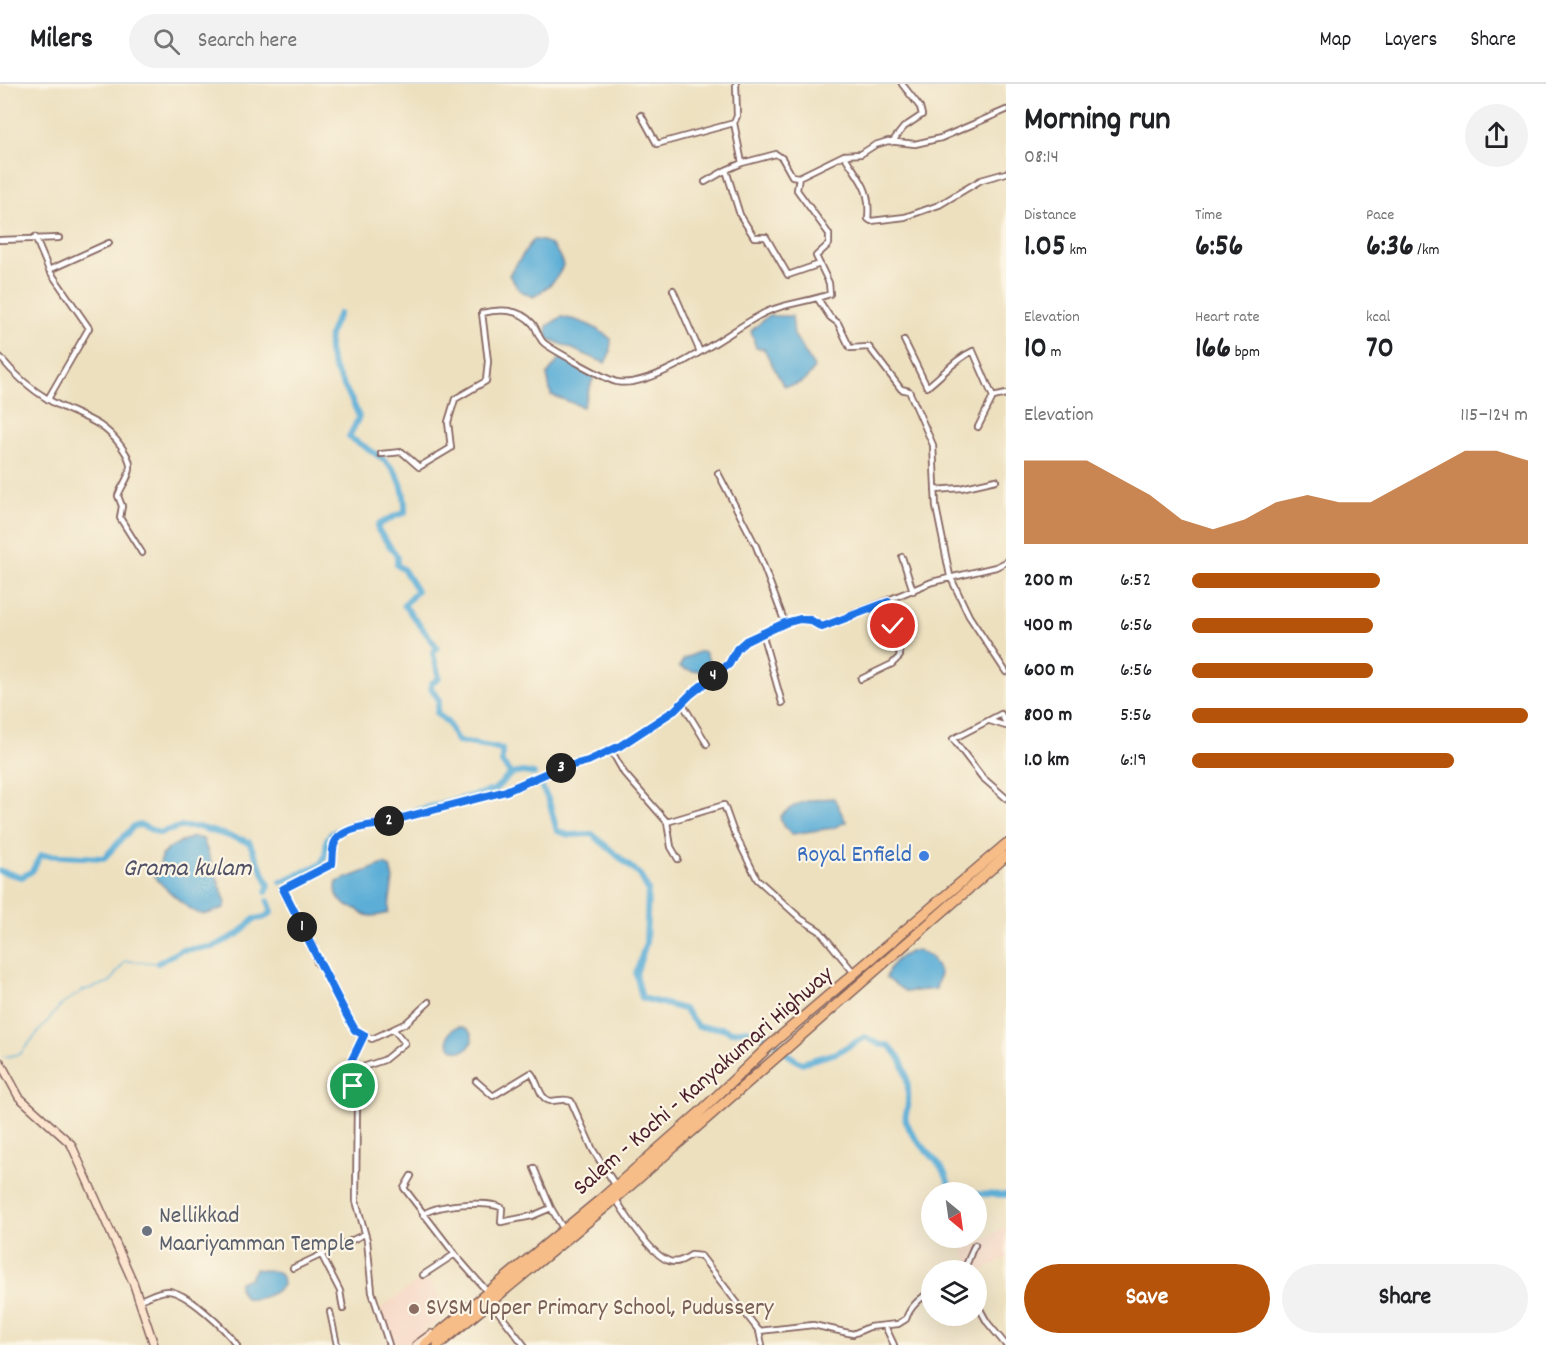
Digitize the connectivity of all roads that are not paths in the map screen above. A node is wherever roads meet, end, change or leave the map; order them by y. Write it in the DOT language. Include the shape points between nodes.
graph roads {
  1 [pos="736,84"];
  2 [pos="902,84"];
  3 [pos="1006,110"];
  4 [pos="641,116"];
  5 [pos="734,123"];
  6 [pos="892,141"];
  7 [pos="844,155"];
  8 [pos="742,163"];
  9 [pos="726,170"];
  10 [pos="1006,173"];
  11 [pos="799,177"];
  12 [pos="705,182"];
  13 [pos="35,237"];
  14 [pos="59,238"];
  15 [pos="0,240"];
  16 [pos="109,243"];
  17 [pos="820,264"];
  18 [pos="49,270"];
  19 [pos="673,291"];
  20 [pos="818,299"];
  21 [pos="904,340"];
  22 [pos="700,352"];
  23 [pos="0,357"];
  24 [pos="1006,394"];
  25 [pos="993,397"];
  26 [pos="48,399"];
  27 [pos="978,427"];
  28 [pos="381,454"];
  29 [pos="718,473"];
  30 [pos="996,480"];
  31 [pos="935,490"];
  32 [pos="142,554"];
  33 [pos="902,557"];
  34 [pos="1006,562"];
  35 [pos="950,576"];
  36 [pos="913,591"];
  37 [pos="888,602"];
  38 [pos="785,623"];
  39 [pos="762,633"];
  40 [pos="1006,672"];
  41 [pos="861,679"];
  42 [pos="682,703"];
  43 [pos="782,703"];
  44 [pos="990,720"];
  45 [pos="1006,725"];
  46 [pos="707,744"];
  47 [pos="611,750"];
  48 [pos="1006,798"];
  49 [pos="667,822"];
  50 [pos="1006,844"];
  51 [pos="1006,856"];
  52 [pos="678,859"];
  53 [pos="855,974"];
  54 [pos="429,1002"];
  55 [pos="394,1030"];
  56 [pos="364,1035"];
  57 [pos="0,1062"];
  58 [pos="2,1073"];
  59 [pos="351,1074"];
  60 [pos="476,1081"];
  61 [pos="534,1167"];
  62 [pos="411,1176"];
  63 [pos="616,1185"];
  64 [pos="612,1201"];
  65 [pos="551,1208"];
  66 [pos="423,1215"];
  67 [pos="564,1230"];
  68 [pos="365,1234"];
  69 [pos="321,1254"];
  70 [pos="455,1254"];
  71 [pos="293,1268"];
  72 [pos="423,1275"];
  73 [pos="510,1275"];
  74 [pos="485,1288"];
  75 [pos="140,1300"];
  76 [pos="921,1300"];
  77 [pos="493,1305"];
  78 [pos="343,1309"];
  79 [pos="330,1312"];
  80 [pos="987,1322"];
  81 [pos="885,1326"];
  82 [pos="759,1331"];
  83 [pos="154,1345"];
  84 [pos="237,1345"];
  85 [pos="337,1345"];
  86 [pos="389,1345"];
  87 [pos="417,1345"];
  88 [pos="424,1345"];
  89 [pos="438,1345"];
  90 [pos="445,1345"];
  91 [pos="524,1345"];
  92 [pos="762,1345"];
  93 [pos="894,1345"];
  94 [pos="1006,1345"];
  1 -- 5 [label="street"];
  2 -- 6 [label="street" via="922,115"];
  3 -- 6 [label="street" via="941,138 915,144"];
  4 -- 5 [label="street" via="657,144"];
  5 -- 8 [label="street"];
  6 -- 7 [label="street" via="874,145 861,154"];
  7 -- 10 [label="street" via="867,191 871,221 905,217 939,206 981,180"];
  7 -- 11 [label="street"];
  8 -- 9 [label="street"];
  8 -- 11 [label="street" via="776,154 792,176"];
  9 -- 12 [label="street"];
  9 -- 17 [label="street" via="740,215 754,237 766,237 788,275"];
  11 -- 17 [label="street" via="797,190 829,234 829,244 816,256"];
  13 -- 14 [label="street"];
  13 -- 15 [label="street"];
  13 -- 18 [label="street"];
  16 -- 18 [label="street"];
  17 -- 20 [label="street" via="832,291"];
  18 -- 26 [label="street" via="89,327"];
  19 -- 22 [label="street"];
  20 -- 22 [label="street" via="766,312"];
  20 -- 31 [label="street" via="838,323 850,348 869,347 901,389 909,391 933,445"];
  21 -- 25 [label="street" via="927,387 954,367 958,358 973,351"];
  22 -- 28 [label="street" via="647,377 617,382 544,343 532,323 521,316 509,310 482,313 488,361 486,381 455,399 448,422 451,448 419,466 402,452"];
  23 -- 26 [label="street"];
  24 -- 25 [label="street"];
  25 -- 27 [label="street"];
  26 -- 32 [label="street" via="97,421 113,435 130,460 131,469 118,496 122,506 120,518"];
  29 -- 38 [label="street" via="756,546"];
  30 -- 31 [label="street"];
  31 -- 35 [label="street"];
  33 -- 36 [label="street"];
  34 -- 35 [label="street"];
  35 -- 36 [label="street"];
  35 -- 40 [label="street" via="969,616"];
  36 -- 37 [label="street"];
  37 -- 38 [label="street" via="822,627 810,620"];
  37 -- 41 [label="street" via="900,656"];
  38 -- 39 [label="street"];
  39 -- 42 [label="street" via="746,641 729,664"];
  39 -- 43 [label="street"];
  42 -- 46 [label="street"];
  42 -- 47 [label="street"];
  44 -- 45 [label="street"];
  44 -- 45 [label="street" via="1001,714"];
  44 -- 48 [label="street" via="953,739 982,777"];
  47 -- 49 [label="street" via="624,773"];
  47 -- 56 [label="street" via="506,791 362,826 334,842 332,864 284,887 317,963 325,971 355,1030"];
  49 -- 52 [label="street" via="671,847"];
  49 -- 53 [label="street" via="724,805 757,879 820,931"];
  50 -- 53 [label="highway, Salem - Kochi - Kanyakumari Highway"];
  51 -- 64 [label="highway, Salem - Kochi - Kanyakumari Highway"];
  53 -- 63 [label="highway, Salem - Kochi - Kanyakumari Highway"];
  54 -- 55 [label="street"];
  55 -- 56 [label="street" via="372,1039"];
  55 -- 59 [label="street" via="405,1043 384,1060"];
  56 -- 59 [label="street" via="351,1062"];
  57 -- 58 [label="street"];
  58 -- 75 [label="street" via="19,1097 71,1144"];
  59 -- 68 [label="street" via="357,1101 356,1201"];
  60 -- 63 [label="street" via="493,1096 531,1073 543,1098 571,1101 593,1150"];
  61 -- 65 [label="street"];
  62 -- 66 [label="street" via="404,1188"];
  63 -- 67 [label="highway, Salem - Kochi - Kanyakumari Highway"];
  64 -- 77 [label="street"];
  64 -- 82 [label="street" via="660,1256 671,1262 701,1256"];
  64 -- 89 [label="highway, Salem - Kochi - Kanyakumari Highway"];
  65 -- 66 [label="street" via="501,1222 502,1208 492,1203 442,1205"];
  65 -- 67 [label="street"];
  66 -- 70 [label="street"];
  67 -- 73 [label="highway, Salem - Kochi - Kanyakumari Highway"];
  68 -- 69 [label="street"];
  68 -- 86 [label="street" via="372,1292"];
  69 -- 71 [label="street"];
  69 -- 78 [label="street" via="340,1291"];
  70 -- 72 [label="street"];
  70 -- 74 [label="street"];
  73 -- 74 [label="street"];
  73 -- 88 [label="highway, Salem - Kochi - Kanyakumari Highway"];
  74 -- 87 [label="street"];
  75 -- 83 [label="street"];
  75 -- 84 [label="street" via="164,1291 179,1294 216,1321"];
  76 -- 81 [label="street" via="902,1322"];
  77 -- 90 [label="street"];
  77 -- 91 [label="street"];
  79 -- 85 [label="street"];
  80 -- 94 [label="street"];
  81 -- 82 [label="street" via="853,1334 813,1326"];
  81 -- 93 [label="street"];
  82 -- 92 [label="street"];
}
